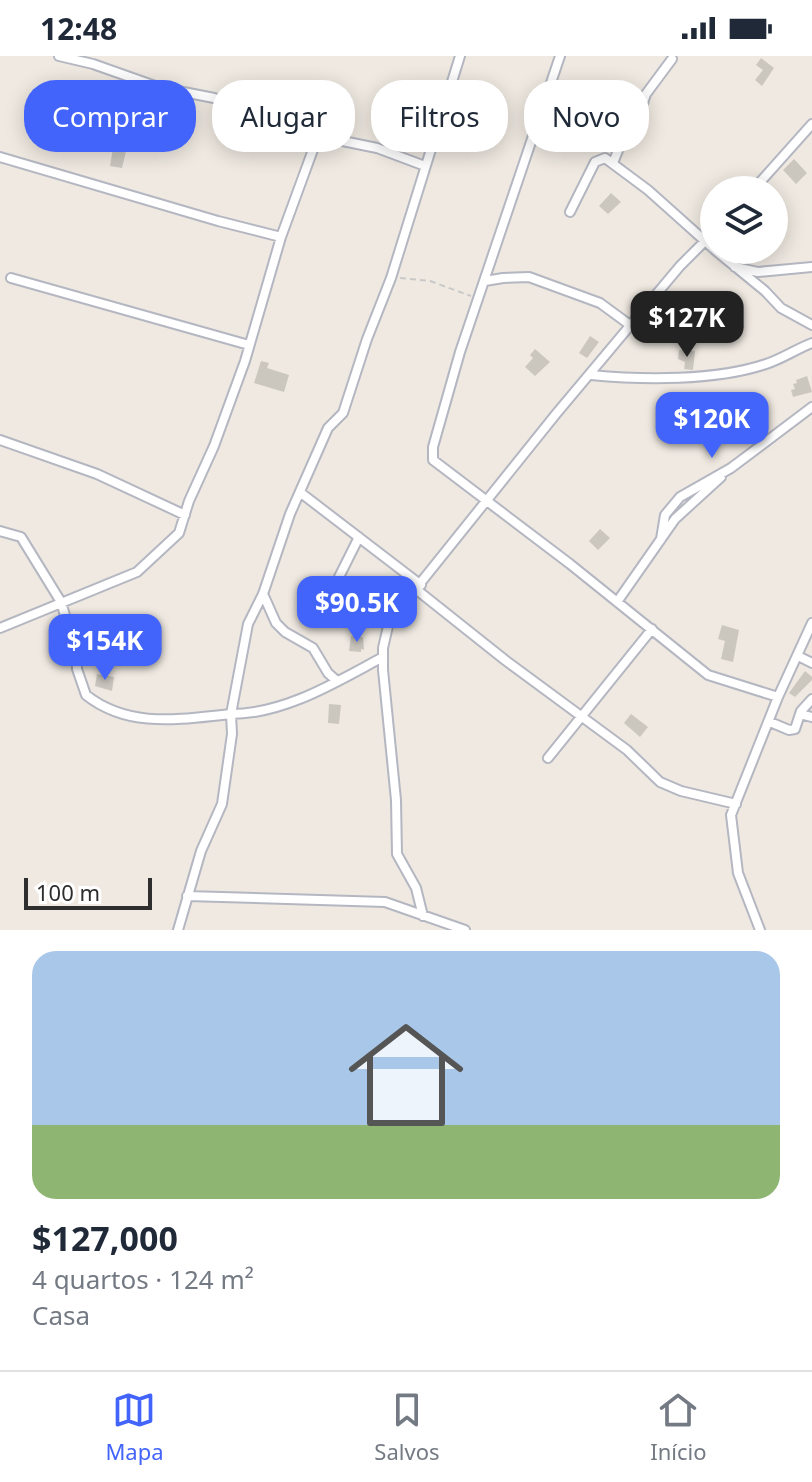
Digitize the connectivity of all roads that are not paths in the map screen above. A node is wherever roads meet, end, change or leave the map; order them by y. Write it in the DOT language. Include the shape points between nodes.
graph roads {
  1 [pos="59,56"];
  2 [pos="460,56"];
  3 [pos="560,56"];
  4 [pos="661,58"];
  5 [pos="673,58"];
  6 [pos="212,98"];
  7 [pos="812,124"];
  8 [pos="355,144"];
  9 [pos="312,152"];
  10 [pos="0,157"];
  11 [pos="613,163"];
  12 [pos="425,166"];
  13 [pos="766,176"];
  14 [pos="570,212"];
  15 [pos="281,237"];
  16 [pos="700,237"];
  17 [pos="700,247"];
  18 [pos="730,264"];
  19 [pos="491,266"];
  20 [pos="734,267"];
  21 [pos="812,267"];
  22 [pos="11,278"];
  23 [pos="503,278"];
  24 [pos="485,281"];
  25 [pos="630,325"];
  26 [pos="812,325"];
  27 [pos="812,343"];
  28 [pos="249,345"];
  29 [pos="591,375"];
  30 [pos="812,407"];
  31 [pos="0,440"];
  32 [pos="301,493"];
  33 [pos="487,502"];
  34 [pos="185,515"];
  35 [pos="0,531"];
  36 [pos="359,537"];
  37 [pos="337,581"];
  38 [pos="419,587"];
  39 [pos="263,594"];
  40 [pos="61,602"];
  41 [pos="617,602"];
  42 [pos="812,623"];
  43 [pos="0,628"];
  44 [pos="652,629"];
  45 [pos="798,656"];
  46 [pos="383,657"];
  47 [pos="812,663"];
  48 [pos="337,681"];
  49 [pos="778,697"];
  50 [pos="812,699"];
  51 [pos="231,714"];
  52 [pos="800,714"];
  53 [pos="581,717"];
  54 [pos="812,717"];
  55 [pos="770,722"];
  56 [pos="548,758"];
  57 [pos="736,804"];
  58 [pos="187,896"];
  59 [pos="423,916"];
  60 [pos="178,930"];
  61 [pos="455,930"];
  62 [pos="465,930"];
  63 [pos="760,930"];
  1 -- 6 [label="street"];
  2 -- 12 [label="street"];
  3 -- 19 [label="street"];
  4 -- 5 [label="street"];
  5 -- 11 [label="street" via="646,94"];
  7 -- 13 [label="street"];
  8 -- 12 [label="street"];
  9 -- 15 [label="street"];
  10 -- 15 [label="street"];
  11 -- 14 [label="street" via="600,158 595,162"];
  11 -- 16 [label="street"];
  12 -- 32 [label="street" via="343,413 328,428"];
  15 -- 28 [label="street"];
  17 -- 25 [label="street"];
  18 -- 20 [label="street"];
  19 -- 23 [label="street"];
  19 -- 24 [label="street"];
  20 -- 21 [label="street" via="758,272"];
  20 -- 26 [label="street" via="781,308"];
  22 -- 28 [label="street"];
  23 -- 24 [label="street"];
  23 -- 25 [label="street" via="529,277 600,303"];
  24 -- 33 [label="street" via="432,456"];
  25 -- 29 [label="street"];
  27 -- 29 [label="street" via="766,365 725,373"];
  28 -- 34 [label="street"];
  29 -- 33 [label="street"];
  30 -- 41 [label="street" via="731,468 675,519"];
  31 -- 34 [label="street" via="97,474"];
  32 -- 36 [label="street"];
  32 -- 39 [label="street"];
  33 -- 38 [label="street"];
  33 -- 41 [label="street"];
  34 -- 40 [label="street" via="179,533 144,567"];
  35 -- 40 [label="street" via="21,537"];
  36 -- 37 [label="street"];
  36 -- 38 [label="street"];
  38 -- 46 [label="street" via="389,622"];
  38 -- 53 [label="street"];
  39 -- 48 [label="street" via="276,623 313,648"];
  39 -- 51 [label="street" via="248,624"];
  40 -- 43 [label="street"];
  40 -- 51 [label="street" via="76,642 83,691 91,700 123,716 153,720"];
  41 -- 44 [label="street"];
  42 -- 45 [label="street"];
  44 -- 49 [label="street" via="708,675"];
  44 -- 53 [label="street"];
  45 -- 47 [label="street"];
  45 -- 49 [label="street"];
  46 -- 48 [label="street"];
  46 -- 59 [label="street" via="397,854 416,888"];
  48 -- 51 [label="street" via="270,709"];
  49 -- 55 [label="street"];
  50 -- 52 [label="street"];
  51 -- 58 [label="street" via="222,804"];
  52 -- 54 [label="street"];
  52 -- 55 [label="street" via="793,730"];
  53 -- 56 [label="street"];
  53 -- 57 [label="street" via="660,782"];
  55 -- 57 [label="street"];
  57 -- 63 [label="street" via="731,815 738,873"];
  58 -- 59 [label="street" via="385,902"];
  58 -- 60 [label="street"];
  59 -- 61 [label="street"];
  61 -- 62 [label="street"];
}
